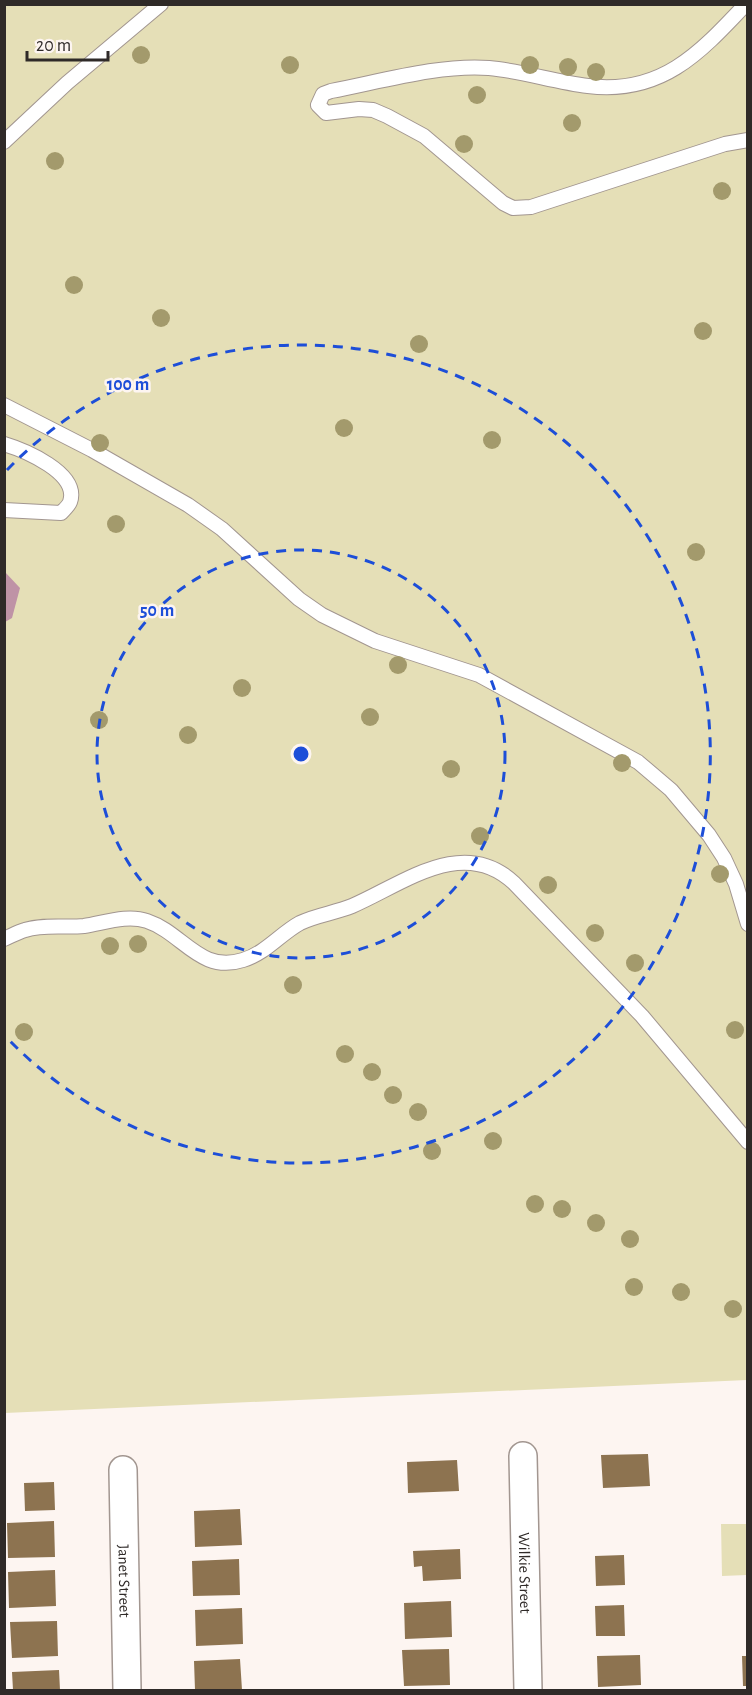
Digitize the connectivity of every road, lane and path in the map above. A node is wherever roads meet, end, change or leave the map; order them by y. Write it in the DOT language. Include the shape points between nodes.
graph roads {
  1 [pos="161,4"];
  2 [pos="746,4"];
  3 [pos="747,140"];
  4 [pos="4,142"];
  5 [pos="4,405"];
  6 [pos="4,444"];
  7 [pos="4,510"];
  8 [pos="747,924"];
  9 [pos="4,939"];
  10 [pos="747,1142"];
  11 [pos="523,1456"];
  12 [pos="123,1470"];
  13 [pos="127,1690"];
  14 [pos="528,1690"];
  1 -- 4 [label="lane"];
  2 -- 3 [label="lane" via="682,65 640,85 588,86 474,68 331,91 323,94 318,105 326,113 334,114 373,110 408,127 513,208 531,207"];
  5 -- 8 [label="lane" via="188,505 222,529 322,615 375,641 479,675 638,762 670,790 709,835 736,884"];
  6 -- 7 [label="lane" via="33,453 60,474 70,490 70,502 62,513"];
  9 -- 10 [label="lane" via="34,928 83,926 131,918 156,925 206,959 218,964 231,963 261,952 302,923 353,906 425,871 464,862 490,866 514,883 642,1016"];
  11 -- 14 [label="street, Wilkie Street"];
  12 -- 13 [label="street, Janet Street"];
}
